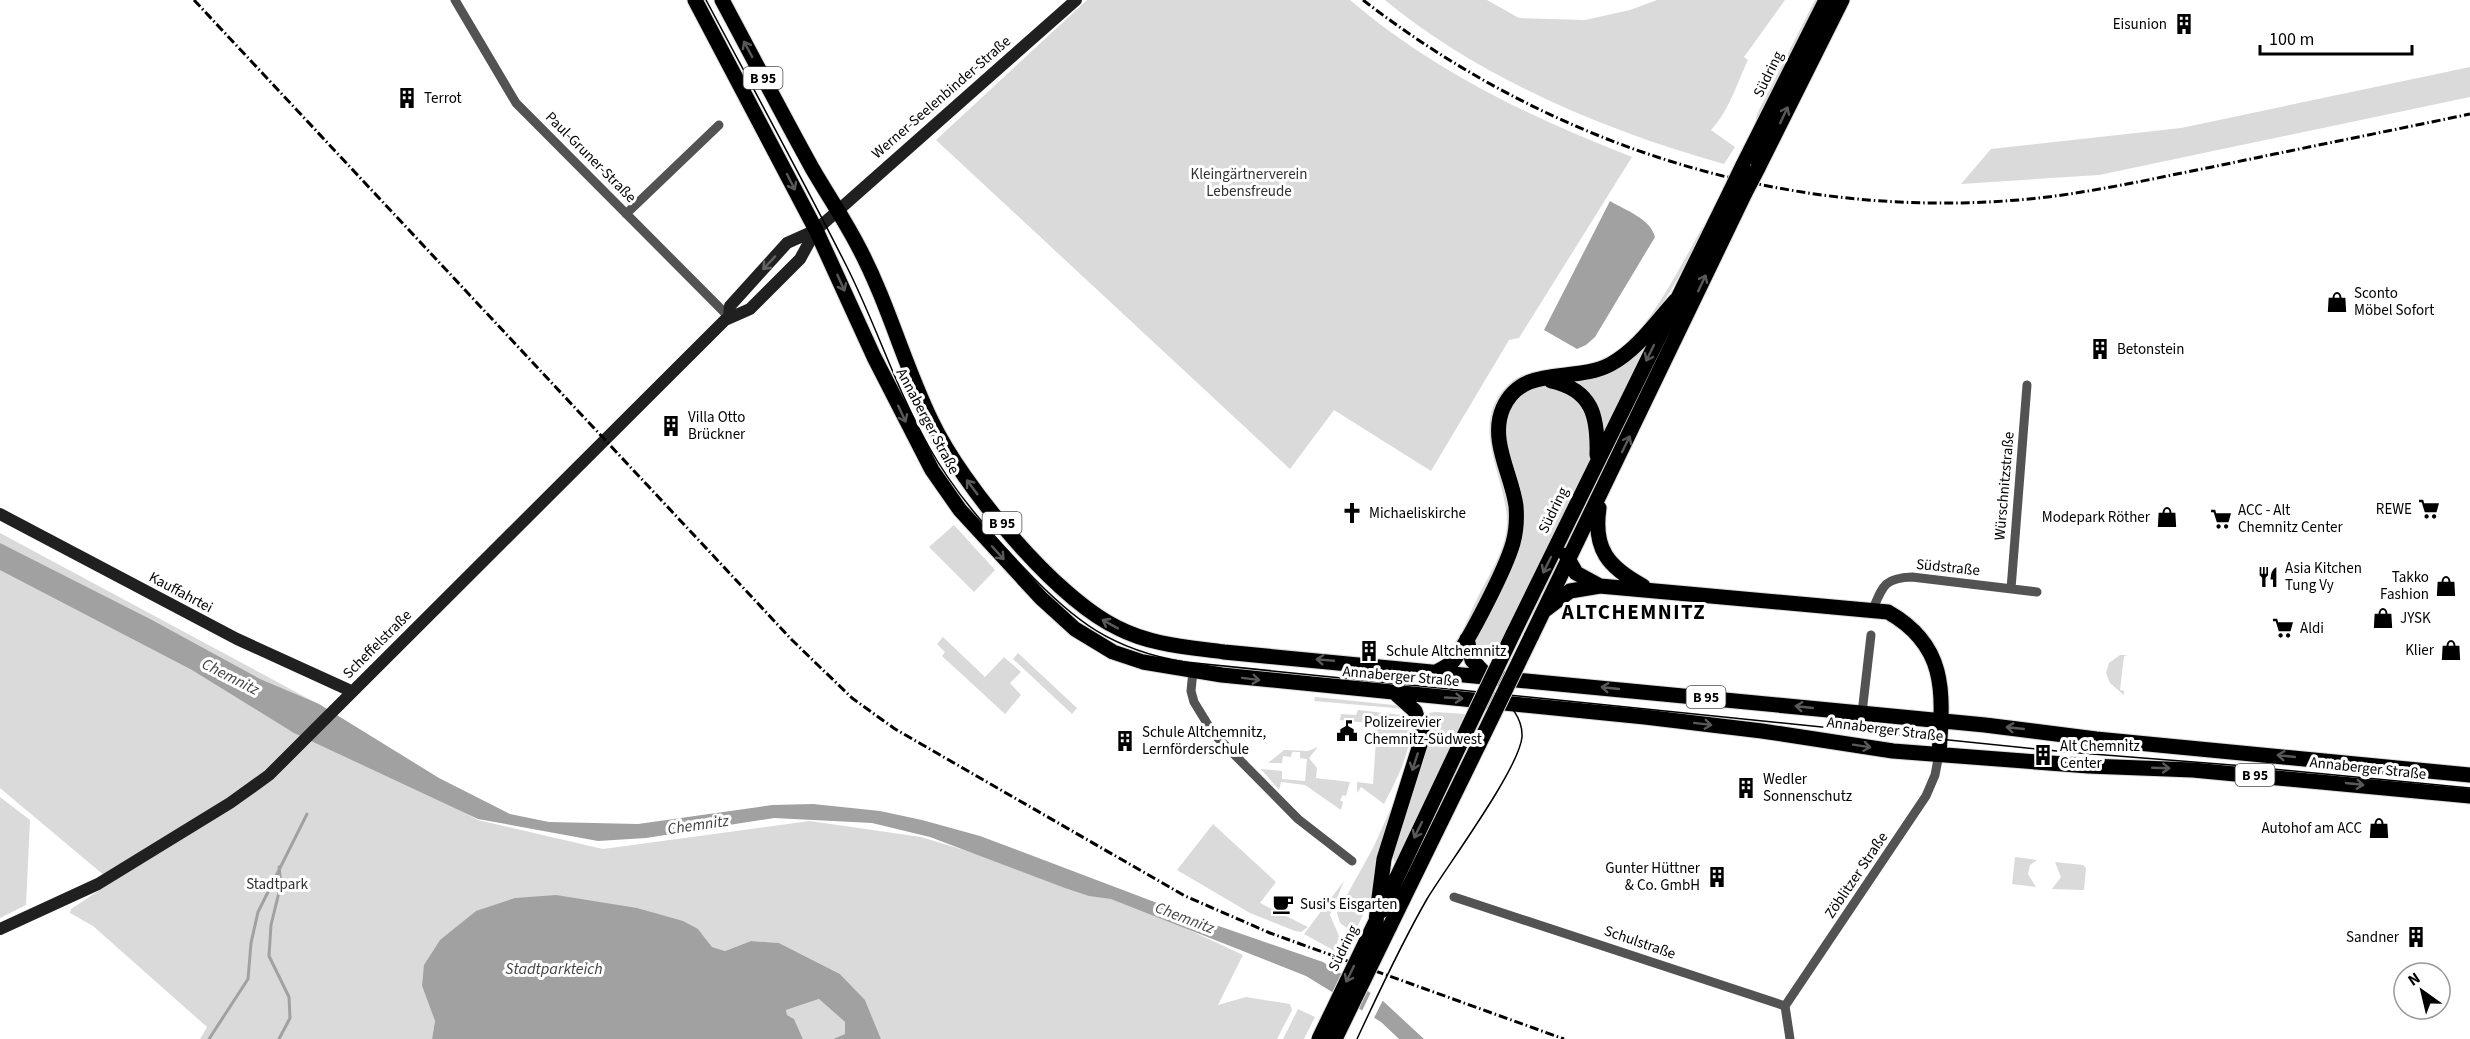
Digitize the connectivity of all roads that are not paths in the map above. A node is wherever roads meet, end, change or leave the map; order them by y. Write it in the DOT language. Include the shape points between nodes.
graph roads {
  1 [pos="455,0"];
  2 [pos="695,0"];
  3 [pos="722,0"];
  4 [pos="1076,0"];
  5 [pos="1826,0"];
  6 [pos="1842,0"];
  7 [pos="719,125"];
  8 [pos="1751,167"];
  9 [pos="1738,191"];
  10 [pos="626,214"];
  11 [pos="832,214"];
  12 [pos="816,230"];
  13 [pos="1676,300"];
  14 [pos="729,317"];
  15 [pos="1536,380"];
  16 [pos="2027,385"];
  17 [pos="1596,462"];
  18 [pos="1600,496"];
  19 [pos="1572,512"];
  20 [pos="0,514"];
  21 [pos="1568,562"];
  22 [pos="1600,585"];
  23 [pos="1648,589"];
  24 [pos="2011,589"];
  25 [pos="2037,592"];
  26 [pos="1873,609"];
  27 [pos="1545,610"];
  28 [pos="1871,635"];
  29 [pos="1467,639"];
  30 [pos="1193,671"];
  31 [pos="1438,671"];
  32 [pos="1488,677"];
  33 [pos="351,691"];
  34 [pos="1396,694"];
  35 [pos="1862,713"];
  36 [pos="1941,720"];
  37 [pos="1939,754"];
  38 [pos="2470,775"];
  39 [pos="2470,796"];
  40 [pos="1352,861"];
  41 [pos="1454,897"];
  42 [pos="1382,925"];
  43 [pos="0,929"];
  44 [pos="1785,1006"];
  45 [pos="1319,1039"];
  46 [pos="1335,1039"];
  47 [pos="1790,1039"];
  1 -- 10 [label="street, Paul-Gruner-Straße" via="516,103"];
  2 -- 12 [label="main road, Annaberger Straße / B 95, one-way"];
  11 -- 3 [label="main road, Annaberger Straße / B 95, one-way"];
  4 -- 11 [label="main road, Werner-Seelenbinder-Straße"];
  5 -- 8 [label="main road, Südring"];
  8 -- 6 [label="main road, Südring, one-way"];
  7 -- 10 [label="street"];
  8 -- 9 [label="main road, Südring, bridge"];
  9 -- 13 [label="main road, Südring"];
  18 -- 9 [label="main road, Südring, one-way"];
  10 -- 14 [label="street, Paul-Gruner-Straße"];
  11 -- 12 [label="main road, Scheffelstraße"];
  31 -- 11 [label="main road, Annaberger Straße / B 95, one-way" via="1164,644 1117,628 1089,610 995,516 944,446 875,282"];
  12 -- 14 [label="main road, Scheffelstraße" via="800,259 750,309"];
  12 -- 14 [label="main road, Scheffelstraße, one-way" via="787,243 730,306"];
  12 -- 30 [label="main road, Annaberger Straße / B 95, one-way" via="914,438 960,510 1051,608 1097,644 1143,662"];
  13 -- 15 [label="main road" via="1636,345 1612,364 1582,374 1549,375"];
  13 -- 17 [label="main road, Südring, one-way"];
  14 -- 33 [label="main road, Scheffelstraße"];
  15 -- 17 [label="main road" via="1570,387 1588,404 1597,428"];
  15 -- 29 [label="main road" via="1511,394 1501,413 1499,439 1516,508 1515,532 1505,562"];
  16 -- 24 [label="street, Würschnitzstraße"];
  17 -- 19 [label="main road, Südring"];
  18 -- 21 [label="main road, Südring"];
  18 -- 23 [label="main road" via="1600,546 1616,568"];
  19 -- 21 [label="main road" via="1565,549"];
  19 -- 42 [label="main road, Südring, one-way, bridge" via="1462,740"];
  20 -- 33 [label="main road, Kauffahrtei" via="237,639"];
  21 -- 22 [label="main road" via="1581,577"];
  21 -- 27 [label="main road, Südring"];
  22 -- 23 [label="main road"];
  22 -- 27 [label="main road" via="1570,591"];
  23 -- 26 [label="main road"];
  24 -- 25 [label="street, Südstraße"];
  24 -- 26 [label="street, Südstraße" via="1895,578 1882,589"];
  26 -- 36 [label="main road" via="1901,619 1931,651 1941,690"];
  27 -- 42 [label="main road, Südring, bridge"];
  28 -- 35 [label="street"];
  29 -- 31 [label="main road" via="1455,659"];
  29 -- 32 [label="main road" via="1473,660"];
  30 -- 34 [label="main road, Annaberger Straße / B 95, one-way"];
  30 -- 40 [label="street" via="1194,702 1213,733 1298,819"];
  31 -- 32 [label="main road, Annaberger Straße / B 95"];
  35 -- 32 [label="main road, Annaberger Straße / B 95, one-way"];
  33 -- 43 [label="main road, Scheffelstraße" via="269,775 230,803 98,884"];
  34 -- 37 [label="main road, Annaberger Straße / B 95, one-way" via="1604,712"];
  34 -- 42 [label="main road, one-way" via="1415,711 1423,735 1384,859"];
  35 -- 36 [label="main road, Annaberger Straße / B 95"];
  36 -- 37 [label="main road"];
  38 -- 36 [label="main road, Annaberger Straße / B 95, one-way"];
  37 -- 39 [label="main road, Annaberger Straße / B 95, one-way" via="2193,770"];
  37 -- 44 [label="street, Zöblitzer Straße" via="1926,796"];
  41 -- 44 [label="street, Schulstraße"];
  42 -- 45 [label="main road, Südring, one-way, bridge"];
  42 -- 46 [label="main road, Südring, bridge"];
  44 -- 47 [label="street"];
}
